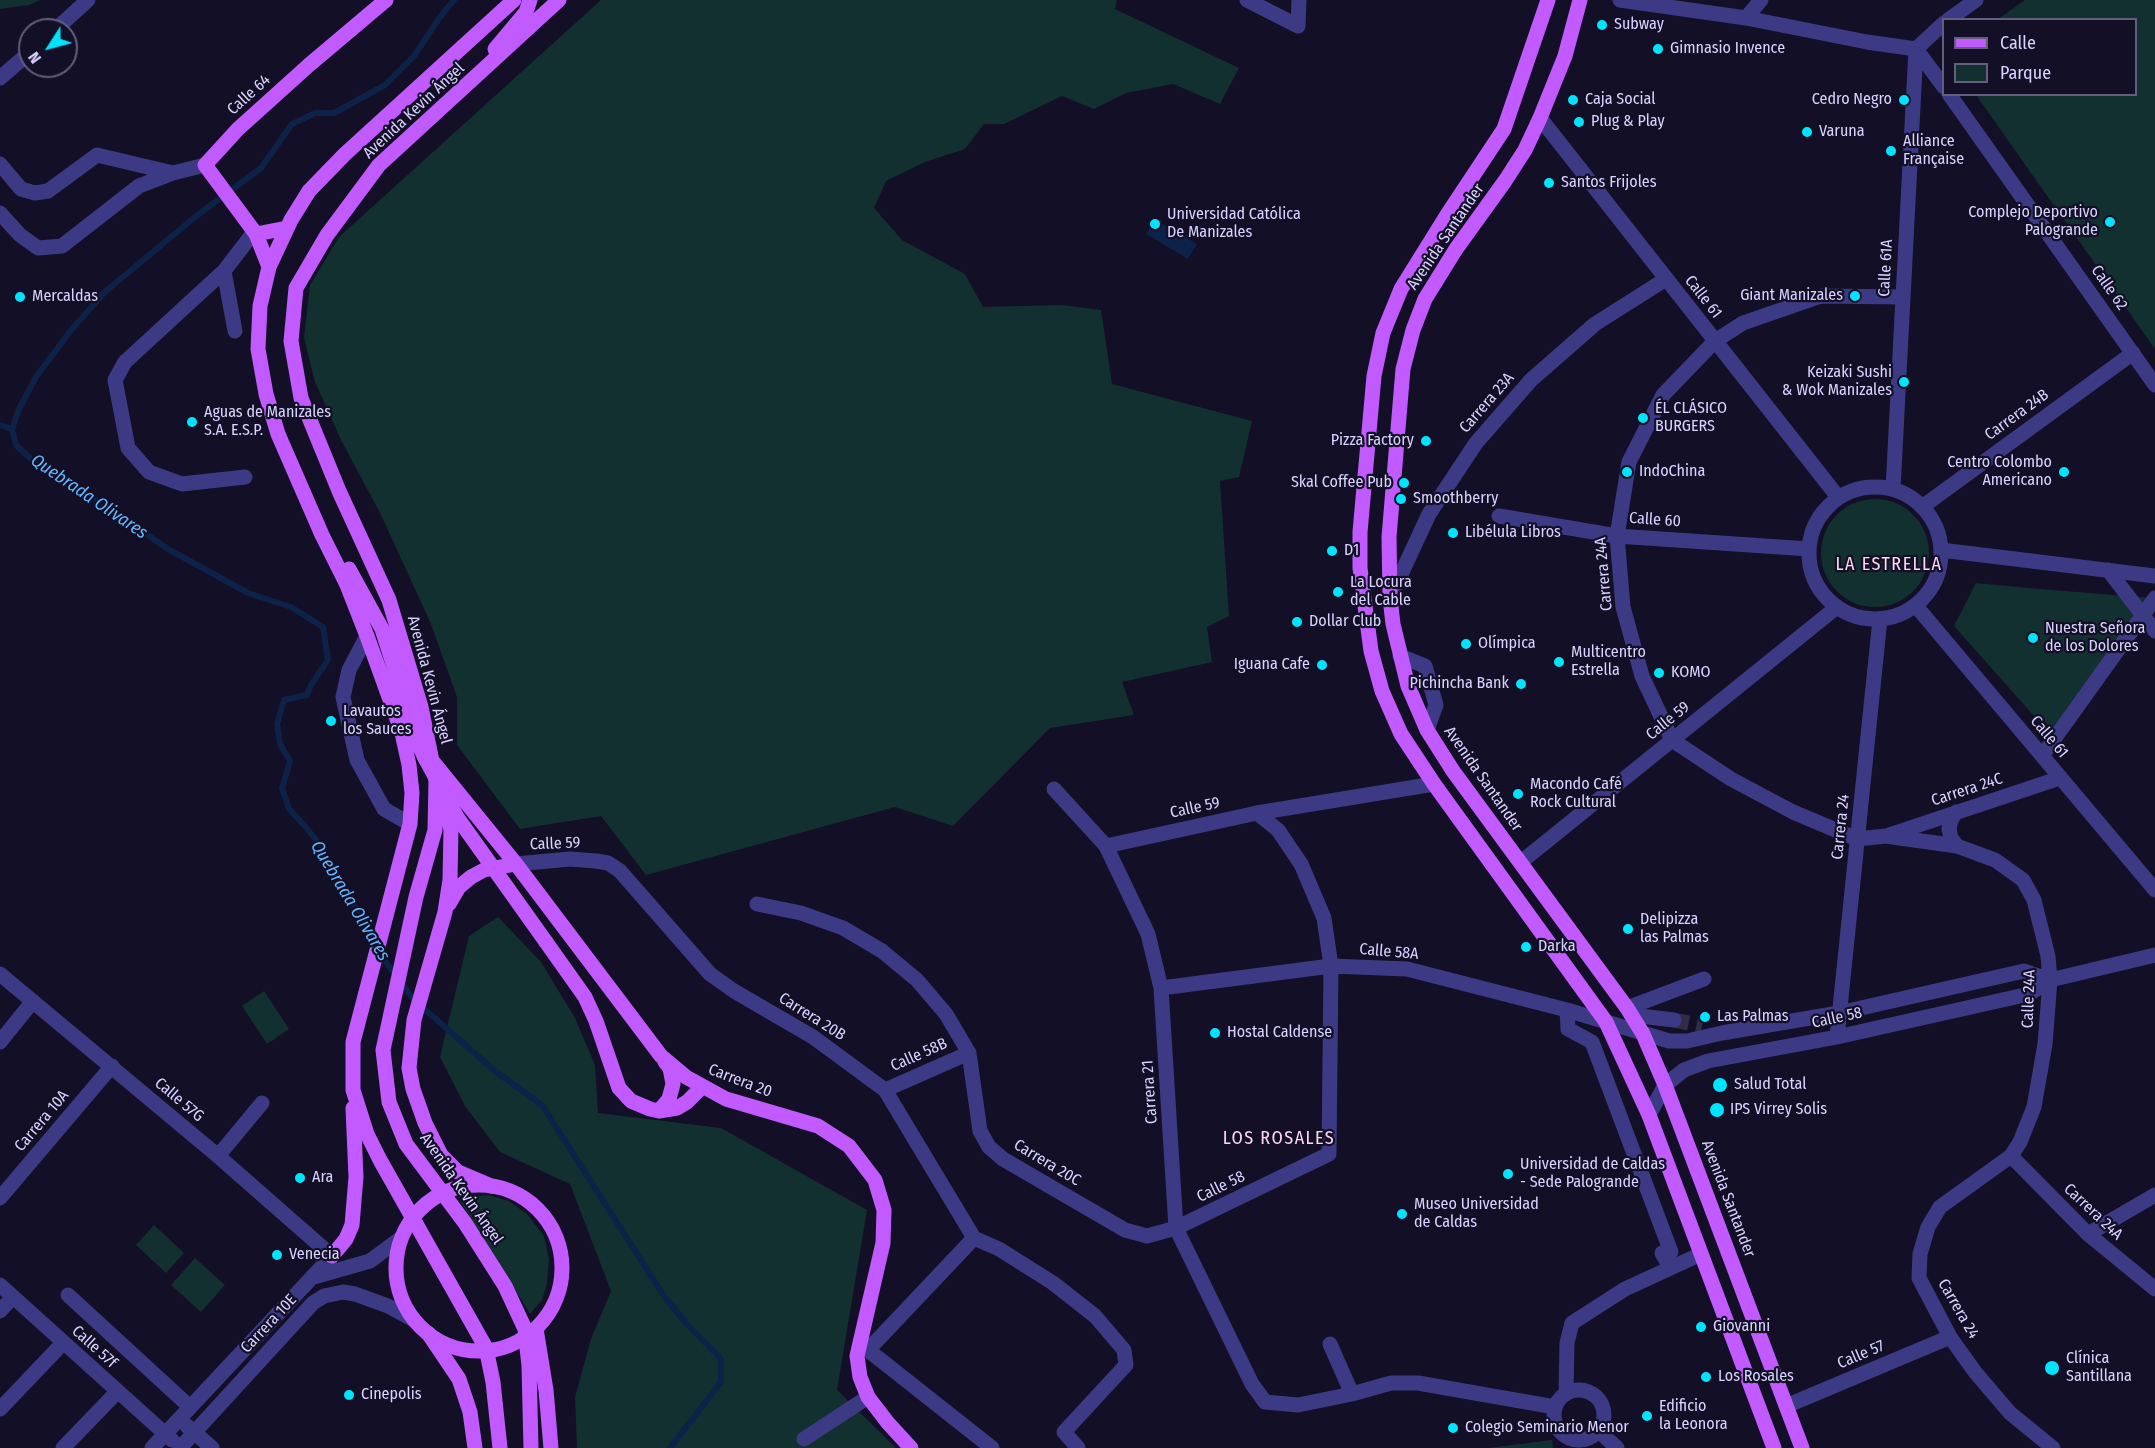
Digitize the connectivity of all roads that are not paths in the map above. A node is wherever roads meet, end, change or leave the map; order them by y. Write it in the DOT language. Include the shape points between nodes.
graph roads {
  1 [pos="88,0"];
  2 [pos="377,0"];
  3 [pos="386,0"];
  4 [pos="514,0"];
  5 [pos="530,0"];
  6 [pos="559,0"];
  7 [pos="1246,0"];
  8 [pos="1299,0"];
  9 [pos="1548,0"];
  10 [pos="1580,0"];
  11 [pos="1620,0"];
  12 [pos="1761,0"];
  13 [pos="1976,0"];
  14 [pos="68,18"];
  15 [pos="1746,18"];
  16 [pos="1951,18"];
  17 [pos="358,25"];
  18 [pos="1942,26"];
  19 [pos="1916,49"];
  20 [pos="18,62"];
  21 [pos="0,78"];
  22 [pos="1942,84"];
  23 [pos="460,91"];
  24 [pos="1950,96"];
  25 [pos="1540,118"];
  26 [pos="0,164"];
  27 [pos="205,165"];
  28 [pos="173,173"];
  29 [pos="0,213"];
  30 [pos="289,224"];
  31 [pos="253,230"];
  32 [pos="269,267"];
  33 [pos="224,272"];
  34 [pos="1666,279"];
  35 [pos="1903,297"];
  36 [pos="235,331"];
  37 [pos="1715,341"];
  38 [pos="2133,353"];
  39 [pos="2155,385"];
  40 [pos="245,477"];
  41 [pos="297,477"];
  42 [pos="1893,489"];
  43 [pos="1838,498"];
  44 [pos="1922,507"];
  45 [pos="1499,516"];
  46 [pos="1617,536"];
  47 [pos="1809,549"];
  48 [pos="1941,550"];
  49 [pos="2108,570"];
  50 [pos="2155,576"];
  51 [pos="1390,598"];
  52 [pos="2155,598"];
  53 [pos="1916,606"];
  54 [pos="1837,607"];
  55 [pos="2143,614"];
  56 [pos="1880,619"];
  57 [pos="2155,631"];
  58 [pos="368,636"];
  59 [pos="1400,656"];
  60 [pos="1426,730"];
  61 [pos="1672,740"];
  62 [pos="2042,756"];
  63 [pos="431,763"];
  64 [pos="2060,778"];
  65 [pos="1434,784"];
  66 [pos="1054,789"];
  67 [pos="1956,812"];
  68 [pos="1257,813"];
  69 [pos="410,824"];
  70 [pos="1886,836"];
  71 [pos="1857,839"];
  72 [pos="1106,846"];
  73 [pos="1957,846"];
  74 [pos="596,861"];
  75 [pos="1521,862"];
  76 [pos="516,864"];
  77 [pos="2155,891"];
  78 [pos="757,904"];
  79 [pos="445,912"];
  80 [pos="2155,955"];
  81 [pos="1331,966"];
  82 [pos="0,974"];
  83 [pos="1704,979"];
  84 [pos="2050,980"];
  85 [pos="1161,988"];
  86 [pos="33,1001"];
  87 [pos="1567,1010"];
  88 [pos="1629,1011"];
  89 [pos="1839,1013"];
  90 [pos="1674,1020"];
  91 [pos="1606,1022"];
  92 [pos="1702,1026"];
  93 [pos="1722,1033"];
  94 [pos="1643,1034"];
  95 [pos="1837,1037"];
  96 [pos="0,1042"];
  97 [pos="969,1053"];
  98 [pos="661,1056"];
  99 [pos="112,1066"];
  100 [pos="1665,1085"];
  101 [pos="702,1087"];
  102 [pos="353,1090"];
  103 [pos="885,1090"];
  104 [pos="262,1103"];
  105 [pos="659,1111"];
  106 [pos="1649,1115"];
  107 [pos="218,1156"];
  108 [pos="2011,1156"];
  109 [pos="491,1186"];
  110 [pos="2155,1195"];
  111 [pos="0,1198"];
  112 [pos="1176,1228"];
  113 [pos="1125,1230"];
  114 [pos="2088,1234"];
  115 [pos="401,1238"];
  116 [pos="974,1238"];
  117 [pos="1701,1254"];
  118 [pos="332,1256"];
  119 [pos="1670,1267"];
  120 [pos="311,1278"];
  121 [pos="0,1286"];
  122 [pos="2155,1289"];
  123 [pos="68,1295"];
  124 [pos="13,1298"];
  125 [pos="0,1311"];
  126 [pos="412,1318"];
  127 [pos="536,1329"];
  128 [pos="428,1333"];
  129 [pos="1950,1337"];
  130 [pos="63,1343"];
  131 [pos="1330,1344"];
  132 [pos="117,1392"];
  133 [pos="1352,1394"];
  134 [pos="1566,1394"];
  135 [pos="868,1397"];
  136 [pos="1786,1406"];
  137 [pos="190,1407"];
  138 [pos="1555,1407"];
  139 [pos="0,1409"];
  140 [pos="179,1419"];
  141 [pos="1599,1431"];
  142 [pos="194,1432"];
  143 [pos="165,1434"];
  144 [pos="804,1439"];
  145 [pos="63,1448"];
  146 [pos="152,1448"];
  147 [pos="180,1448"];
  148 [pos="212,1448"];
  149 [pos="475,1448"];
  150 [pos="500,1448"];
  151 [pos="531,1448"];
  152 [pos="551,1448"];
  153 [pos="911,1448"];
  154 [pos="992,1448"];
  155 [pos="1078,1448"];
  156 [pos="1617,1448"];
  157 [pos="1774,1448"];
  158 [pos="1802,1448"];
  159 [pos="2053,1448"];
  1 -- 14 [label="street"];
  2 -- 17 [label="street"];
  3 -- 17 [label="main road, Calle 64"];
  4 -- 30 [label="main road, Avenida Kevin Ángel" via="345,154 309,191"];
  5 -- 23 [label="main road" via="526,12"];
  6 -- 23 [label="main road, Avenida Kevin Ángel"];
  7 -- 8 [label="street" via="1298,26"];
  9 -- 65 [label="main road, Avenida Santander" via="1504,129 1401,289 1383,333 1374,376 1360,532 1364,606 1382,691 1401,734"];
  10 -- 25 [label="main road, Avenida Santander" via="1565,56"];
  11 -- 15 [label="street"];
  12 -- 15 [label="street"];
  13 -- 16 [label="street"];
  15 -- 19 [label="street"];
  17 -- 27 [label="main road, Calle 64" via="238,129"];
  18 -- 19 [label="street"];
  19 -- 22 [label="street"];
  19 -- 35 [label="street, Calle 61A"];
  20 -- 21 [label="street"];
  23 -- 63 [label="main road, Avenida Kevin Ángel" via="380,165 327,235 296,288 291,341 301,398 389,600 421,707"];
  24 -- 38 [label="street, Calle 62"];
  25 -- 34 [label="street, Calle 61"];
  25 -- 51 [label="main road, Avenida Santander" via="1505,181 1425,299 1413,330 1403,369 1389,537"];
  26 -- 28 [label="street" via="21,189 35,193 48,191 97,155"];
  27 -- 28 [label="street"];
  27 -- 31 [label="main road"];
  28 -- 29 [label="street" via="139,186 62,246 38,248"];
  30 -- 31 [label="main road"];
  30 -- 32 [label="main road, Avenida Kevin Ángel"];
  31 -- 32 [label="main road"];
  31 -- 33 [label="street"];
  32 -- 41 [label="main road, Avenida Kevin Ángel" via="260,306 258,349 278,434"];
  33 -- 36 [label="street"];
  33 -- 40 [label="street" via="125,362 115,380 128,448 149,472 182,484"];
  34 -- 37 [label="street, Calle 61"];
  34 -- 51 [label="street, Carrera 23A" via="1595,324 1531,380 1476,443 1429,514"];
  35 -- 37 [label="street, Carrera 24A" via="1821,296 1743,323"];
  35 -- 42 [label="street, Calle 61A"];
  37 -- 43 [label="street, Calle 61"];
  37 -- 46 [label="street, Carrera 24A" via="1663,395 1629,462"];
  38 -- 39 [label="street, Calle 62"];
  38 -- 44 [label="street, Carrera 24B"];
  41 -- 58 [label="main road, Avenida Kevin Ángel"];
  41 -- 63 [label="main road" via="382,629 419,745"];
  42 -- 43 [label="street" via="1864,487"];
  42 -- 44 [label="street"];
  43 -- 47 [label="street" via="1818,519"];
  44 -- 48 [label="street" via="1939,534"];
  45 -- 46 [label="street, Calle 60"];
  46 -- 47 [label="street, Calle 60"];
  46 -- 61 [label="street, Carrera 24A" via="1623,607 1642,676"];
  47 -- 54 [label="street" via="1816,582"];
  48 -- 49 [label="street"];
  48 -- 53 [label="street" via="1934,584"];
  49 -- 50 [label="street"];
  49 -- 55 [label="street"];
  51 -- 59 [label="main road, Avenida Santander"];
  52 -- 55 [label="street"];
  53 -- 56 [label="street"];
  53 -- 62 [label="street, Calle 61"];
  54 -- 56 [label="street" via="1850,615"];
  54 -- 61 [label="street, Calle 59"];
  55 -- 57 [label="street"];
  55 -- 62 [label="street"];
  56 -- 71 [label="street, Carrera 24"];
  58 -- 69 [label="main road, Avenida Kevin Ángel" via="406,748 412,793"];
  58 -- 69 [label="street" via="349,670 343,697 357,760 384,808"];
  59 -- 60 [label="main road, Avenida Santander"];
  59 -- 60 [label="street" via="1425,666 1436,705"];
  60 -- 75 [label="main road, Avenida Santander"];
  61 -- 71 [label="street" via="1793,812"];
  61 -- 75 [label="street, Calle 59"];
  62 -- 64 [label="street, Calle 61"];
  63 -- 76 [label="main road, Carrera 20"];
  63 -- 79 [label="main road" via="451,830"];
  63 -- 105 [label="main road, bridge" via="457,817 585,997 619,1088 632,1101"];
  63 -- 151 [label="main road, Avenida Kevin Ángel" via="437,792 435,830 383,1050 389,1102 406,1144 465,1223 505,1286 525,1329"];
  64 -- 67 [label="street, Carrera 24C"];
  64 -- 77 [label="street, Calle 61"];
  65 -- 68 [label="street, Calle 59"];
  65 -- 91 [label="main road, Avenida Santander"];
  66 -- 72 [label="street, Carrera 21"];
  67 -- 70 [label="street, Carrera 24C"];
  67 -- 73 [label="street" via="1949,829"];
  68 -- 72 [label="street, Calle 59"];
  68 -- 81 [label="street" via="1278,830 1301,864 1324,918"];
  69 -- 102 [label="main road, Avenida Kevin Ángel" via="353,1042"];
  70 -- 71 [label="street, Calle 24A"];
  70 -- 73 [label="street, Calle 24A"];
  71 -- 89 [label="street, Carrera 24"];
  72 -- 85 [label="street, Carrera 21" via="1148,934"];
  73 -- 84 [label="street, Calle 24A" via="1995,860 2023,880 2034,900"];
  74 -- 76 [label="street, Calle 59"];
  74 -- 103 [label="street, Carrera 20B" via="620,871 710,974 813,1037"];
  75 -- 88 [label="main road, Avenida Santander"];
  76 -- 79 [label="main road" via="484,870 471,877 459,887"];
  76 -- 98 [label="main road, Carrera 20"];
  78 -- 97 [label="street, Carrera 20C" via="801,913 843,928 882,951 917,980 946,1014"];
  79 -- 109 [label="main road" via="414,1020 409,1068 425,1123 441,1155 458,1172"];
  80 -- 84 [label="street, Calle 58"];
  81 -- 85 [label="street, Calle 58A"];
  81 -- 87 [label="street, Calle 58A" via="1407,969"];
  81 -- 112 [label="street, Calle 58" via="1329,1154"];
  82 -- 86 [label="street, Calle 57G"];
  83 -- 88 [label="street"];
  84 -- 89 [label="street, Calle 58" via="2024,971"];
  84 -- 95 [label="street, Calle 58" via="2029,994"];
  84 -- 108 [label="street, Calle 24A" via="2045,1044 2034,1107"];
  85 -- 112 [label="street, Carrera 21"];
  86 -- 96 [label="street"];
  86 -- 99 [label="street, Calle 57G"];
  87 -- 91 [label="street, Calle 58A"];
  87 -- 119 [label="street" via="1568,1029 1592,1042 1671,1252 1662,1253"];
  88 -- 90 [label="street"];
  88 -- 94 [label="main road, Avenida Santander"];
  89 -- 93 [label="street, Calle 58"];
  89 -- 95 [label="street, Carrera 24"];
  91 -- 94 [label="street, Calle 58A"];
  91 -- 106 [label="main road, Avenida Santander"];
  92 -- 93 [label="street"];
  93 -- 94 [label="street, Calle 58" via="1687,1041"];
  94 -- 100 [label="main road, Avenida Santander"];
  95 -- 100 [label="street, Calle 58" via="1708,1061 1684,1070"];
  97 -- 103 [label="street, Calle 58B"];
  97 -- 113 [label="street, Carrera 20C" via="980,1131 990,1147 1003,1159"];
  98 -- 101 [label="main road, Carrera 20"];
  98 -- 105 [label="main road" via="670,1068 673,1084 669,1099"];
  99 -- 107 [label="street, Calle 57G"];
  99 -- 111 [label="street, Carrera 10A"];
  100 -- 106 [label="street, Calle 58"];
  100 -- 136 [label="main road, Avenida Santander"];
  101 -- 105 [label="main road" via="677,1108"];
  101 -- 135 [label="main road, Carrera 20" via="726,1099 818,1126 849,1146 875,1180 884,1210 883,1243 857,1356"];
  102 -- 118 [label="main road" via="356,1177 352,1225"];
  102 -- 150 [label="main road, Avenida Kevin Ángel" via="380,1160 486,1348"];
  103 -- 116 [label="street, Carrera 20B"];
  104 -- 107 [label="street"];
  106 -- 117 [label="main road, Avenida Santander"];
  107 -- 118 [label="street, Calle 57G"];
  108 -- 114 [label="street, Carrera 24A"];
  108 -- 129 [label="street, Carrera 24" via="1940,1207 1928,1227 1920,1254 1919,1278"];
  109 -- 115 [label="main road, bridge" via="463,1186 437,1196 415,1214"];
  109 -- 127 [label="main road, bridge" via="517,1194 539,1211 554,1234 561,1261 560,1288 551,1310"];
  110 -- 114 [label="street"];
  112 -- 113 [label="street, Calle 58" via="1147,1236"];
  112 -- 133 [label="street, Carrera 21" via="1252,1384 1265,1402 1298,1405"];
  114 -- 122 [label="street, Carrera 24A"];
  115 -- 120 [label="street" via="370,1262"];
  115 -- 126 [label="main road, bridge" via="395,1265 399,1293"];
  116 -- 154 [label="street" via="868,1350"];
  116 -- 155 [label="street" via="1053,1283 1095,1316 1124,1350 1126,1365 1064,1432"];
  117 -- 119 [label="street"];
  117 -- 157 [label="main road, Avenida Santander"];
  118 -- 120 [label="street, Carrera 10E"];
  119 -- 134 [label="street" via="1624,1289 1572,1323 1567,1343"];
  120 -- 137 [label="street, Carrera 10E"];
  121 -- 124 [label="street, Calle 57f"];
  123 -- 137 [label="street"];
  124 -- 125 [label="street"];
  124 -- 130 [label="street, Calle 57f"];
  126 -- 128 [label="main road, bridge"];
  126 -- 142 [label="street, Carrera 10E" via="355,1294 324,1296 313,1303"];
  127 -- 128 [label="main road, bridge" via="517,1343 478,1351 447,1345"];
  127 -- 152 [label="main road"];
  128 -- 149 [label="main road" via="459,1378"];
  129 -- 136 [label="street, Calle 57"];
  129 -- 159 [label="street, Carrera 24" via="2010,1413"];
  130 -- 132 [label="street, Calle 57f"];
  130 -- 139 [label="street"];
  131 -- 133 [label="street"];
  132 -- 143 [label="street, Calle 57f"];
  132 -- 145 [label="street"];
  133 -- 138 [label="street" via="1391,1383 1418,1383"];
  134 -- 138 [label="street"];
  134 -- 141 [label="street" via="1583,1390 1598,1399 1605,1415"];
  135 -- 144 [label="street"];
  135 -- 153 [label="main road, Carrera 20"];
  136 -- 158 [label="main road, Avenida Santander"];
  137 -- 140 [label="street, Carrera 10E"];
  138 -- 141 [label="street" via="1556,1424 1567,1438 1584,1440"];
  140 -- 142 [label="street"];
  140 -- 143 [label="street, Carrera 10E"];
  141 -- 156 [label="street"];
  142 -- 147 [label="street, Carrera 10E"];
  142 -- 148 [label="street"];
  143 -- 146 [label="street, Carrera 10E"];
  143 -- 147 [label="street"];
}
